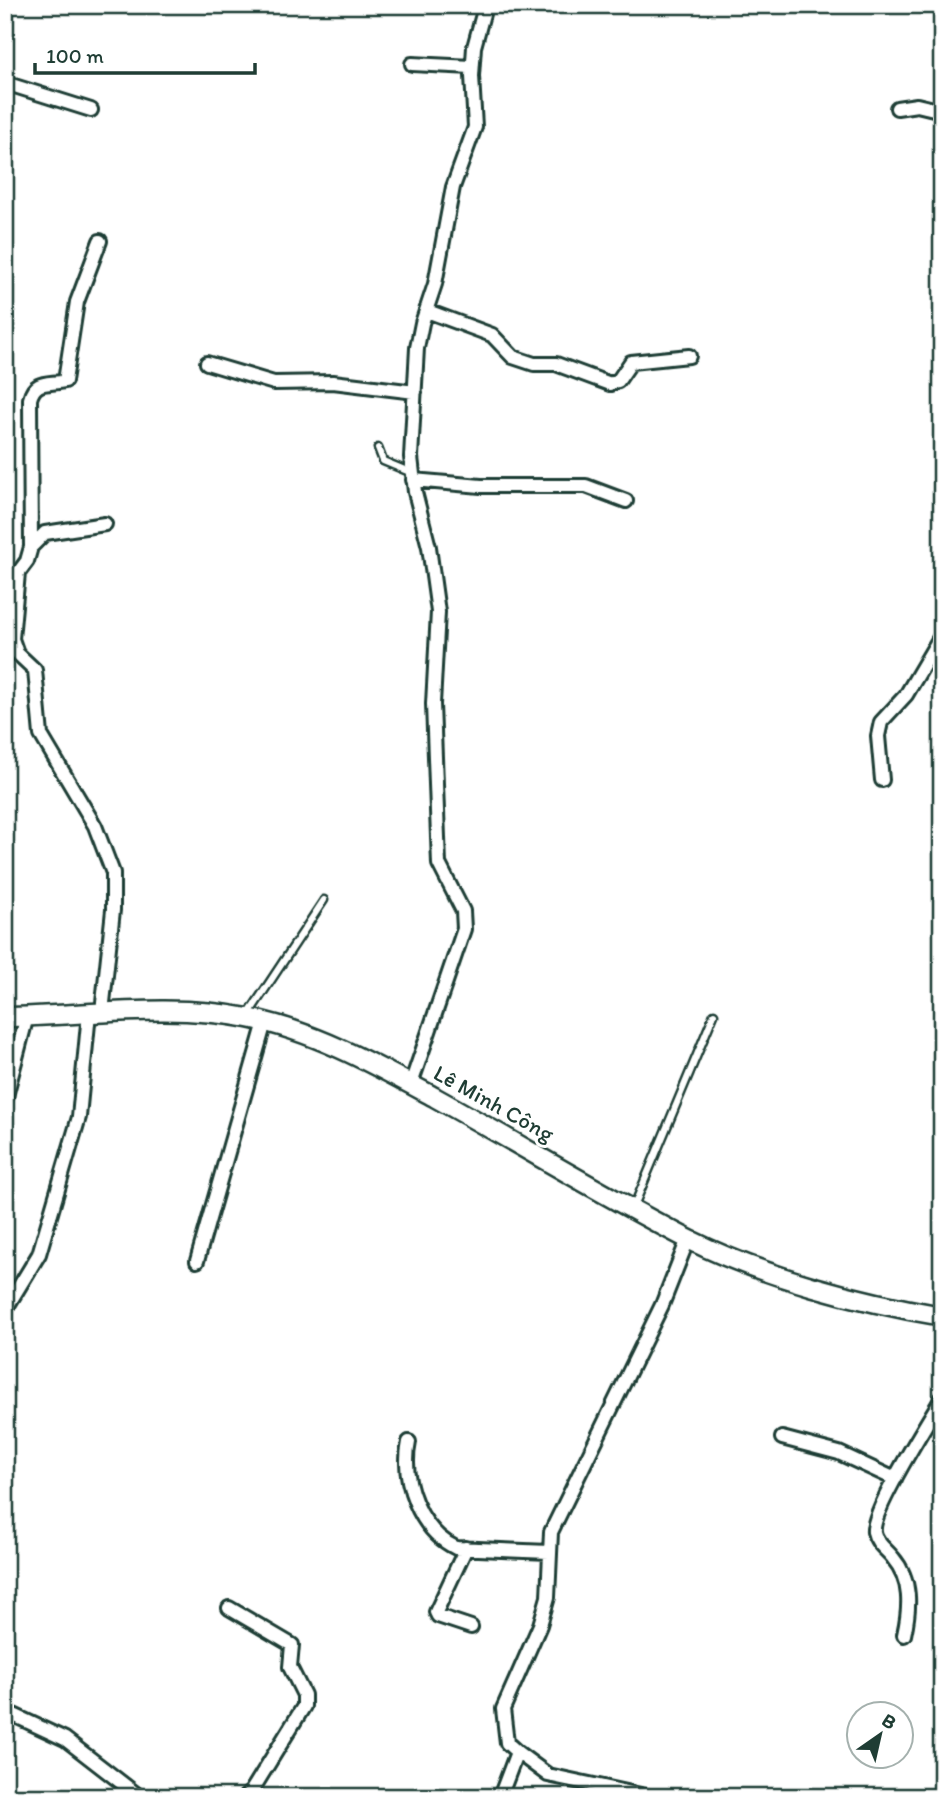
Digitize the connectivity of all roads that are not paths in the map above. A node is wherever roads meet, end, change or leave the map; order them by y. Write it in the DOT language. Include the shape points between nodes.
graph roads {
  1 [pos="484,7"];
  2 [pos="412,64"];
  3 [pos="472,67"];
  4 [pos="5,83"];
  5 [pos="897,108"];
  6 [pos="91,110"];
  7 [pos="942,111"];
  8 [pos="100,241"];
  9 [pos="427,311"];
  10 [pos="689,356"];
  11 [pos="207,363"];
  12 [pos="415,392"];
  13 [pos="378,448"];
  14 [pos="412,476"];
  15 [pos="626,501"];
  16 [pos="106,524"];
  17 [pos="32,547"];
  18 [pos="11,571"];
  19 [pos="942,634"];
  20 [pos="882,780"];
  21 [pos="324,900"];
  22 [pos="96,1013"];
  23 [pos="714,1014"];
  24 [pos="27,1016"];
  25 [pos="5,1017"];
  26 [pos="246,1017"];
  27 [pos="265,1022"];
  28 [pos="411,1084"];
  29 [pos="5,1100"];
  30 [pos="633,1208"];
  31 [pos="688,1239"];
  32 [pos="197,1261"];
  33 [pos="5,1310"];
  34 [pos="942,1316"];
  35 [pos="942,1398"];
  36 [pos="782,1438"];
  37 [pos="409,1442"];
  38 [pos="895,1479"];
  39 [pos="466,1548"];
  40 [pos="549,1552"];
  41 [pos="229,1608"];
  42 [pos="471,1628"];
  43 [pos="904,1635"];
  44 [pos="5,1711"];
  45 [pos="517,1752"];
  46 [pos="140,1797"];
  47 [pos="245,1797"];
  48 [pos="500,1797"];
  49 [pos="650,1797"];
  1 -- 3 [label="street"];
  2 -- 3 [label="street"];
  3 -- 9 [label="street" via="473,137 453,187"];
  4 -- 6 [label="street"];
  5 -- 7 [label="street" via="917,105"];
  8 -- 17 [label="street" via="77,302 65,381 42,382 30,399"];
  9 -- 10 [label="street" via="492,335 513,356 534,364 556,364 610,384 618,381 631,362"];
  9 -- 12 [label="street" via="417,348"];
  11 -- 12 [label="street" via="274,383 333,382"];
  12 -- 14 [label="street"];
  13 -- 14 [label="lane" via="383,461"];
  14 -- 15 [label="street" via="481,486 586,486"];
  14 -- 28 [label="street" via="438,612 433,704 439,864 465,920"];
  16 -- 17 [label="street" via="45,533"];
  17 -- 18 [label="street" via="27,561"];
  18 -- 22 [label="street" via="12,639 17,653 36,670 41,735 98,832 113,873 114,897"];
  19 -- 20 [label="street" via="906,695 881,722"];
  21 -- 26 [label="lane"];
  22 -- 24 [label="main road, Lê Minh Công"];
  22 -- 26 [label="main road, Lê Minh Công"];
  22 -- 33 [label="street" via="79,1118 39,1254"];
  23 -- 30 [label="lane"];
  24 -- 25 [label="main road, Lê Minh Công"];
  24 -- 29 [label="street"];
  26 -- 27 [label="main road, Lê Minh Công"];
  27 -- 28 [label="main road, Lê Minh Công" via="310,1036"];
  27 -- 32 [label="street"];
  28 -- 30 [label="main road, Lê Minh Công"];
  30 -- 31 [label="main road, Lê Minh Công"];
  31 -- 34 [label="main road, Lê Minh Công" via="758,1268"];
  31 -- 40 [label="street" via="629,1376 556,1520"];
  35 -- 38 [label="street"];
  36 -- 38 [label="street" via="839,1453"];
  37 -- 39 [label="street" via="406,1473 428,1524 445,1542"];
  38 -- 43 [label="street" via="874,1536 899,1564 907,1584"];
  39 -- 40 [label="street"];
  39 -- 42 [label="street" via="436,1612"];
  40 -- 45 [label="street" via="545,1611 503,1709 507,1743"];
  41 -- 47 [label="street" via="292,1645 290,1667 304,1695 301,1713"];
  44 -- 46 [label="street" via="65,1739"];
  45 -- 48 [label="street"];
  45 -- 49 [label="street" via="548,1775"];
}
